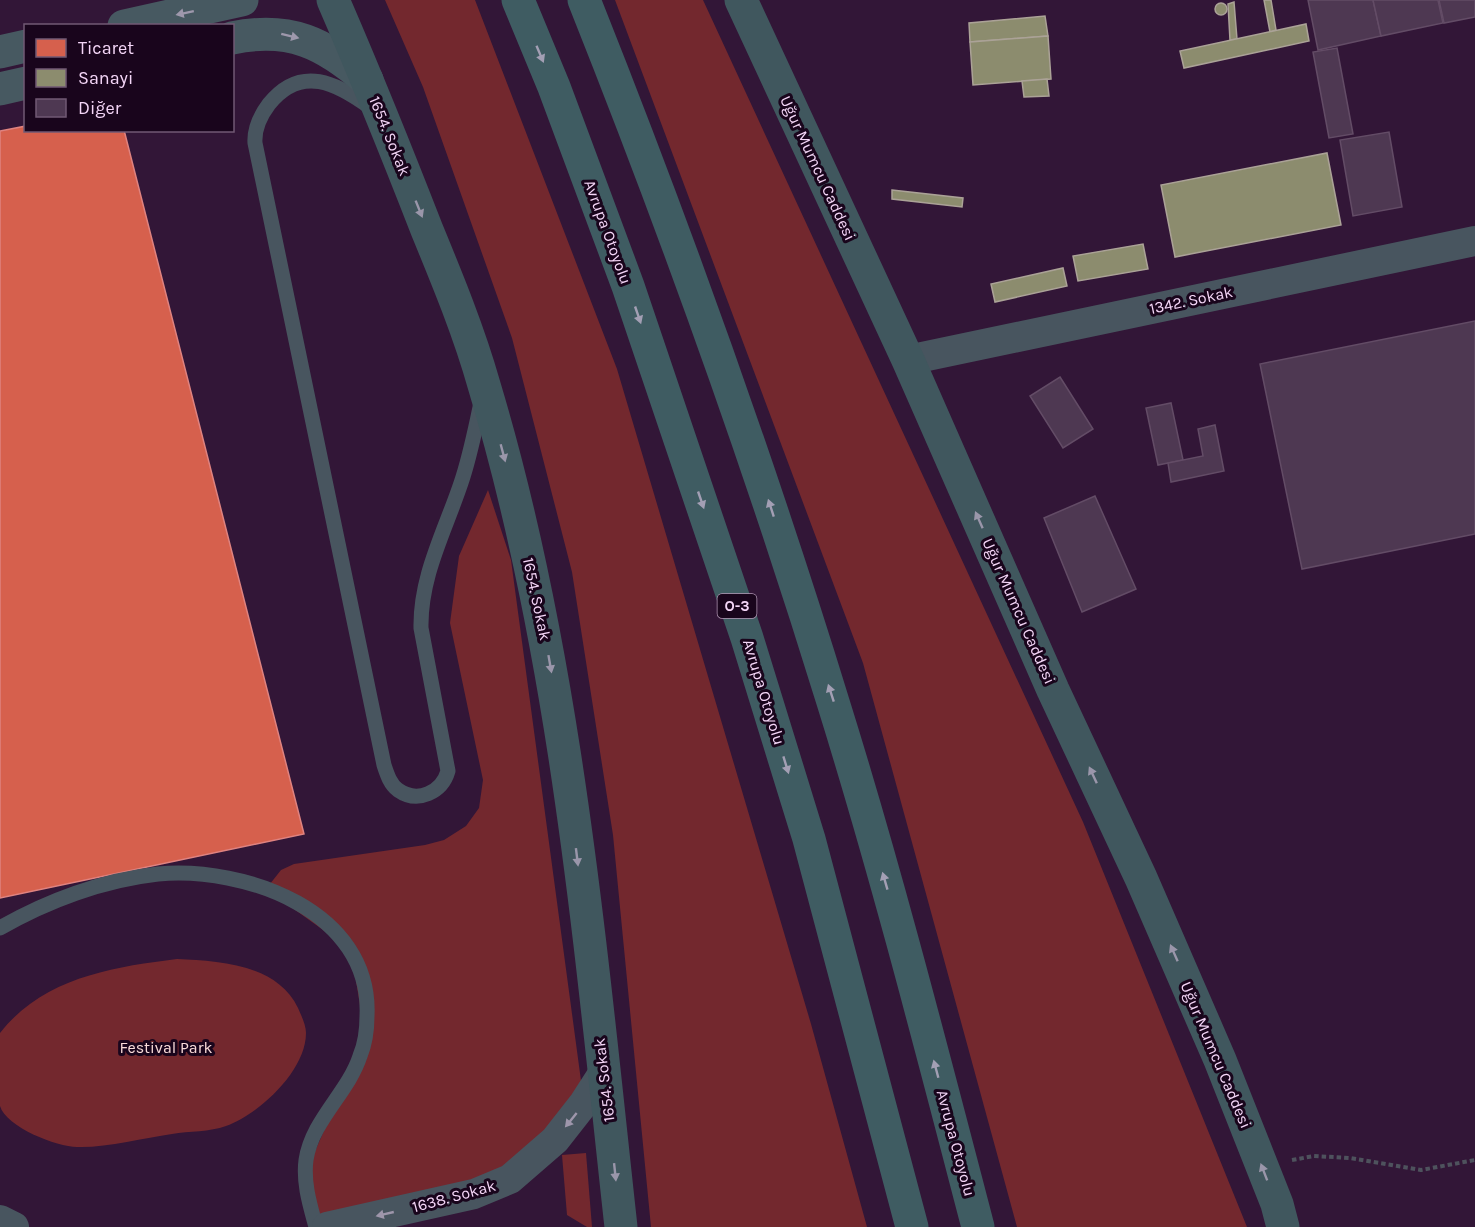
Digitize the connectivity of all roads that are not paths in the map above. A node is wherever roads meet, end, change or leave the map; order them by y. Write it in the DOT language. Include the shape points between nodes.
graph roads {
  1 [pos="242,0"];
  2 [pos="333,0"];
  3 [pos="518,0"];
  4 [pos="584,0"];
  5 [pos="741,0"];
  6 [pos="133,24"];
  7 [pos="234,38"];
  8 [pos="24,46"];
  9 [pos="0,52"];
  10 [pos="367,80"];
  11 [pos="24,83"];
  12 [pos="0,89"];
  13 [pos="383,117"];
  14 [pos="1475,241"];
  15 [pos="908,360"];
  16 [pos="484,385"];
  17 [pos="0,928"];
  18 [pos="604,1072"];
  19 [pos="0,1220"];
  20 [pos="14,1227"];
  21 [pos="316,1227"];
  22 [pos="327,1227"];
  23 [pos="621,1227"];
  24 [pos="912,1227"];
  25 [pos="978,1227"];
  26 [pos="1283,1227"];
  1 -- 6 [label="street, one-way"];
  2 -- 10 [label="main road, 1654. Sokak"];
  3 -- 24 [label="highway, Avrupa Otoyolu / O-3, one-way" via="628,286 747,638 809,839"];
  25 -- 4 [label="highway, Avrupa Otoyolu, one-way" via="834,704 692,279"];
  5 -- 15 [label="main road, Uğur Mumcu Caddesi"];
  7 -- 10 [label="street, one-way" via="268,32 298,38 343,60"];
  8 -- 9 [label="street"];
  10 -- 13 [label="main road, 1654. Sokak"];
  11 -- 12 [label="street"];
  13 -- 16 [label="main road, 1654. Sokak, one-way"];
  13 -- 16 [label="lane" via="334,86 302,81 282,90 266,108 256,126 255,143 384,765 392,784 416,796 442,786 448,771 420,612 427,574 471,453"];
  14 -- 15 [label="street, 1342. Sokak"];
  26 -- 15 [label="main road, Uğur Mumcu Caddesi, one-way" via="1220,1060"];
  16 -- 18 [label="main road, 1654. Sokak, one-way" via="539,603 556,701"];
  17 -- 21 [label="lane" via="29,911 115,882 177,874 215,876 266,889 312,912 334,929 362,971 367,1016 360,1056 320,1122 306,1160 306,1187"];
  18 -- 22 [label="street, 1638. Sokak, one-way" via="555,1140 510,1179 474,1194"];
  18 -- 23 [label="main road, 1654. Sokak, one-way"];
  19 -- 20 [label="street"];
}
